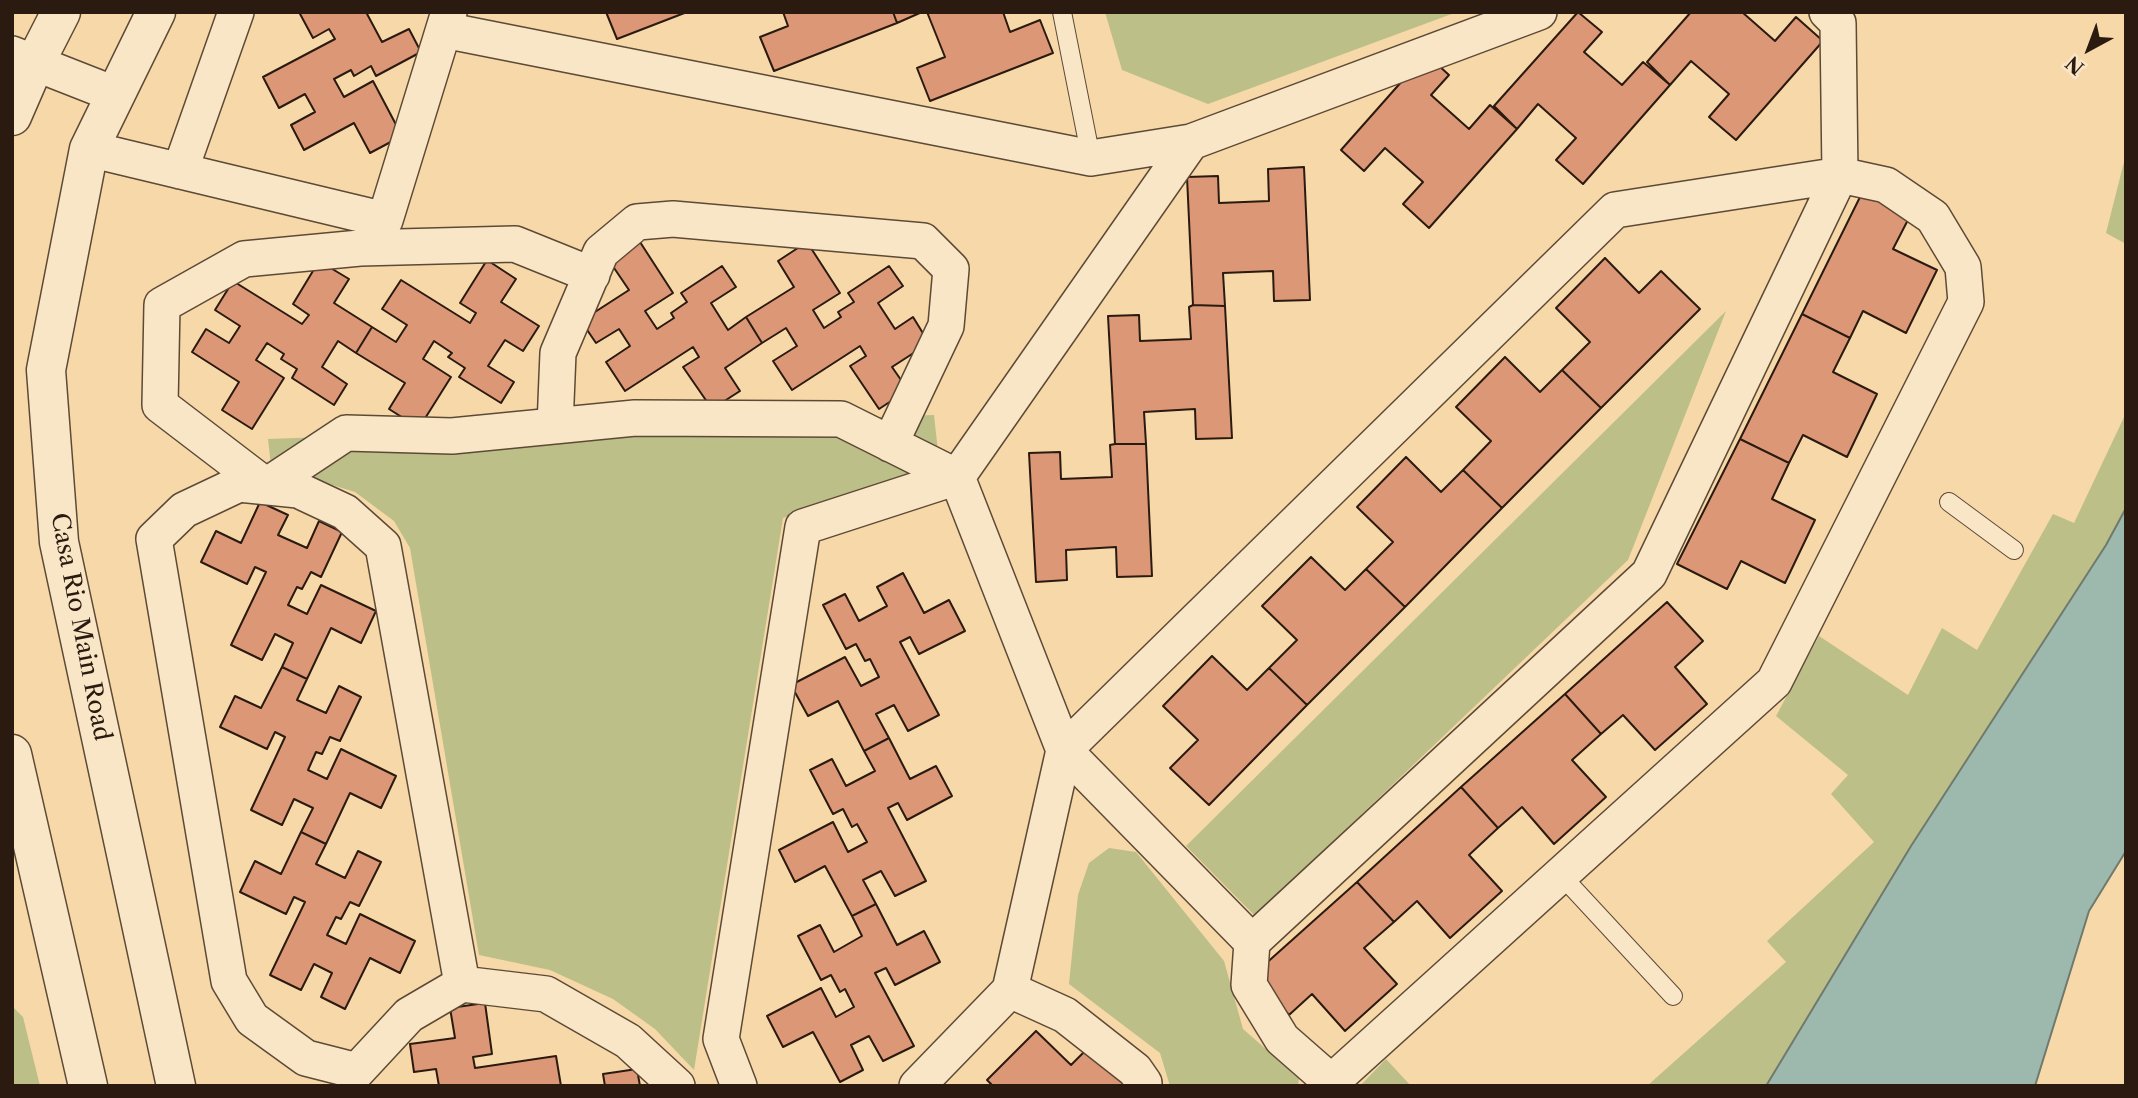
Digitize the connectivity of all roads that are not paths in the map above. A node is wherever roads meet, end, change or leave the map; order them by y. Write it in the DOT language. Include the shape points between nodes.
graph roads {
  1 [pos="61,12"];
  2 [pos="156,12"];
  3 [pos="236,12"];
  4 [pos="1062,12"];
  5 [pos="1539,12"];
  6 [pos="1827,12"];
  7 [pos="447,21"];
  8 [pos="508,27"];
  9 [pos="24,59"];
  10 [pos="114,94"];
  11 [pos="12,116"];
  12 [pos="1191,142"];
  13 [pos="89,149"];
  14 [pos="1091,158"];
  15 [pos="180,171"];
  16 [pos="1840,175"];
  17 [pos="592,275"];
  18 [pos="555,426"];
  19 [pos="890,444"];
  20 [pos="957,477"];
  21 [pos="266,486"];
  22 [pos="1949,502"];
  23 [pos="2014,550"];
  24 [pos="1064,750"];
  25 [pos="12,754"];
  26 [pos="1560,874"];
  27 [pos="1252,943"];
  28 [pos="462,984"];
  29 [pos="1010,990"];
  30 [pos="1674,996"];
  31 [pos="359,1078"];
  32 [pos="1328,1084"];
  33 [pos="88,1086"];
  34 [pos="176,1086"];
  35 [pos="677,1086"];
  36 [pos="739,1086"];
  37 [pos="916,1086"];
  38 [pos="1141,1086"];
  1 -- 9 [label="street"];
  2 -- 10 [label="street, Casa Rio Main Road"];
  3 -- 15 [label="street"];
  4 -- 14 [label="lane"];
  5 -- 12 [label="street"];
  6 -- 16 [label="street" via="1838,23"];
  7 -- 8 [label="street"];
  7 -- 15 [label="street" via="386,220"];
  8 -- 14 [label="street"];
  9 -- 10 [label="street"];
  9 -- 11 [label="street"];
  10 -- 13 [label="street, Casa Rio Main Road"];
  12 -- 14 [label="street"];
  12 -- 20 [label="street"];
  13 -- 15 [label="street"];
  13 -- 34 [label="street, Casa Rio Main Road" via="46,370 59,542"];
  16 -- 24 [label="street" via="1615,210"];
  16 -- 26 [label="street" via="1885,185 1933,217 1963,267 1966,302 1774,682"];
  16 -- 27 [label="street" via="1649,574"];
  17 -- 18 [label="street" via="558,354"];
  17 -- 19 [label="street" via="601,252 637,222 673,219 923,241 951,269 946,326"];
  17 -- 21 [label="street" via="515,244 360,248 244,259 162,305 160,405"];
  18 -- 19 [label="street" via="635,418 841,419"];
  18 -- 21 [label="street" via="452,436 346,433"];
  19 -- 20 [label="street"];
  20 -- 24 [label="street"];
  20 -- 36 [label="street" via="803,527 721,1039"];
  21 -- 28 [label="street" via="298,490 345,512 383,546"];
  21 -- 31 [label="street" via="239,484 184,510 154,539 229,981 252,1019 306,1058"];
  22 -- 23 [label="lane"];
  24 -- 27 [label="street"];
  24 -- 29 [label="street"];
  25 -- 33 [label="street"];
  26 -- 30 [label="lane"];
  26 -- 32 [label="street"];
  27 -- 32 [label="street" via="1249,985 1282,1039"];
  28 -- 31 [label="street" via="409,1015"];
  28 -- 35 [label="street" via="546,994 628,1041"];
  29 -- 37 [label="street"];
  29 -- 38 [label="street" via="1065,1015 1135,1070 1144,1083"];
}
